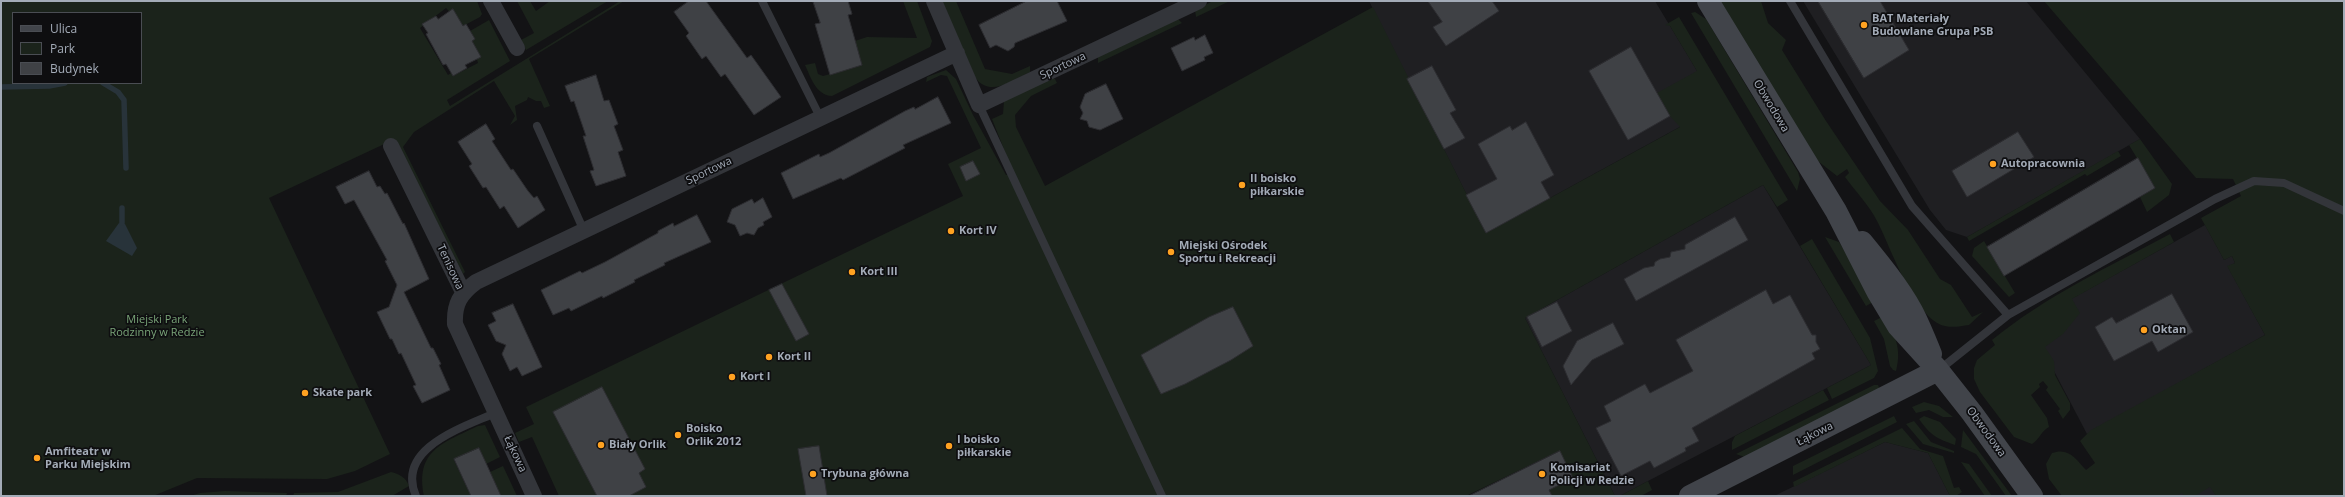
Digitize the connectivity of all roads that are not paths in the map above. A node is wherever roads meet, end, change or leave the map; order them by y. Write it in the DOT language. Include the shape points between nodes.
graph roads {
  1 [pos="491,1"];
  2 [pos="762,1"];
  3 [pos="934,1"];
  4 [pos="1199,1"];
  5 [pos="1708,1"];
  6 [pos="1790,1"];
  7 [pos="517,48"];
  8 [pos="957,53"];
  9 [pos="979,106"];
  10 [pos="820,117"];
  11 [pos="537,126"];
  12 [pos="391,146"];
  13 [pos="2344,211"];
  14 [pos="584,231"];
  15 [pos="463,292"];
  16 [pos="2008,315"];
  17 [pos="1938,370"];
  18 [pos="496,413"];
  19 [pos="416,496"];
  20 [pos="534,496"];
  21 [pos="1162,496"];
  22 [pos="1690,496"];
  23 [pos="2032,496"];
  1 -- 7 [label="street"];
  2 -- 10 [label="lane"];
  3 -- 8 [label="street"];
  4 -- 9 [label="street, Sportowa"];
  5 -- 17 [label="main road, Obwodowa" via="1836,211 1898,326"];
  6 -- 16 [label="lane" via="1912,206"];
  8 -- 9 [label="street"];
  8 -- 10 [label="street, Sportowa"];
  9 -- 21 [label="lane"];
  10 -- 14 [label="street, Sportowa"];
  11 -- 14 [label="lane"];
  12 -- 15 [label="street, Tenisowa"];
  13 -- 16 [label="lane" via="2284,183 2254,181 2210,202"];
  14 -- 15 [label="street, Sportowa" via="476,282"];
  15 -- 18 [label="street, Tenisowa" via="456,303 454,324"];
  16 -- 17 [label="lane"];
  17 -- 22 [label="main road, Łąkowa"];
  17 -- 23 [label="main road, Obwodowa"];
  18 -- 19 [label="lane" via="431,444 421,455 412,473"];
  18 -- 20 [label="street, Łąkowa"];
}
